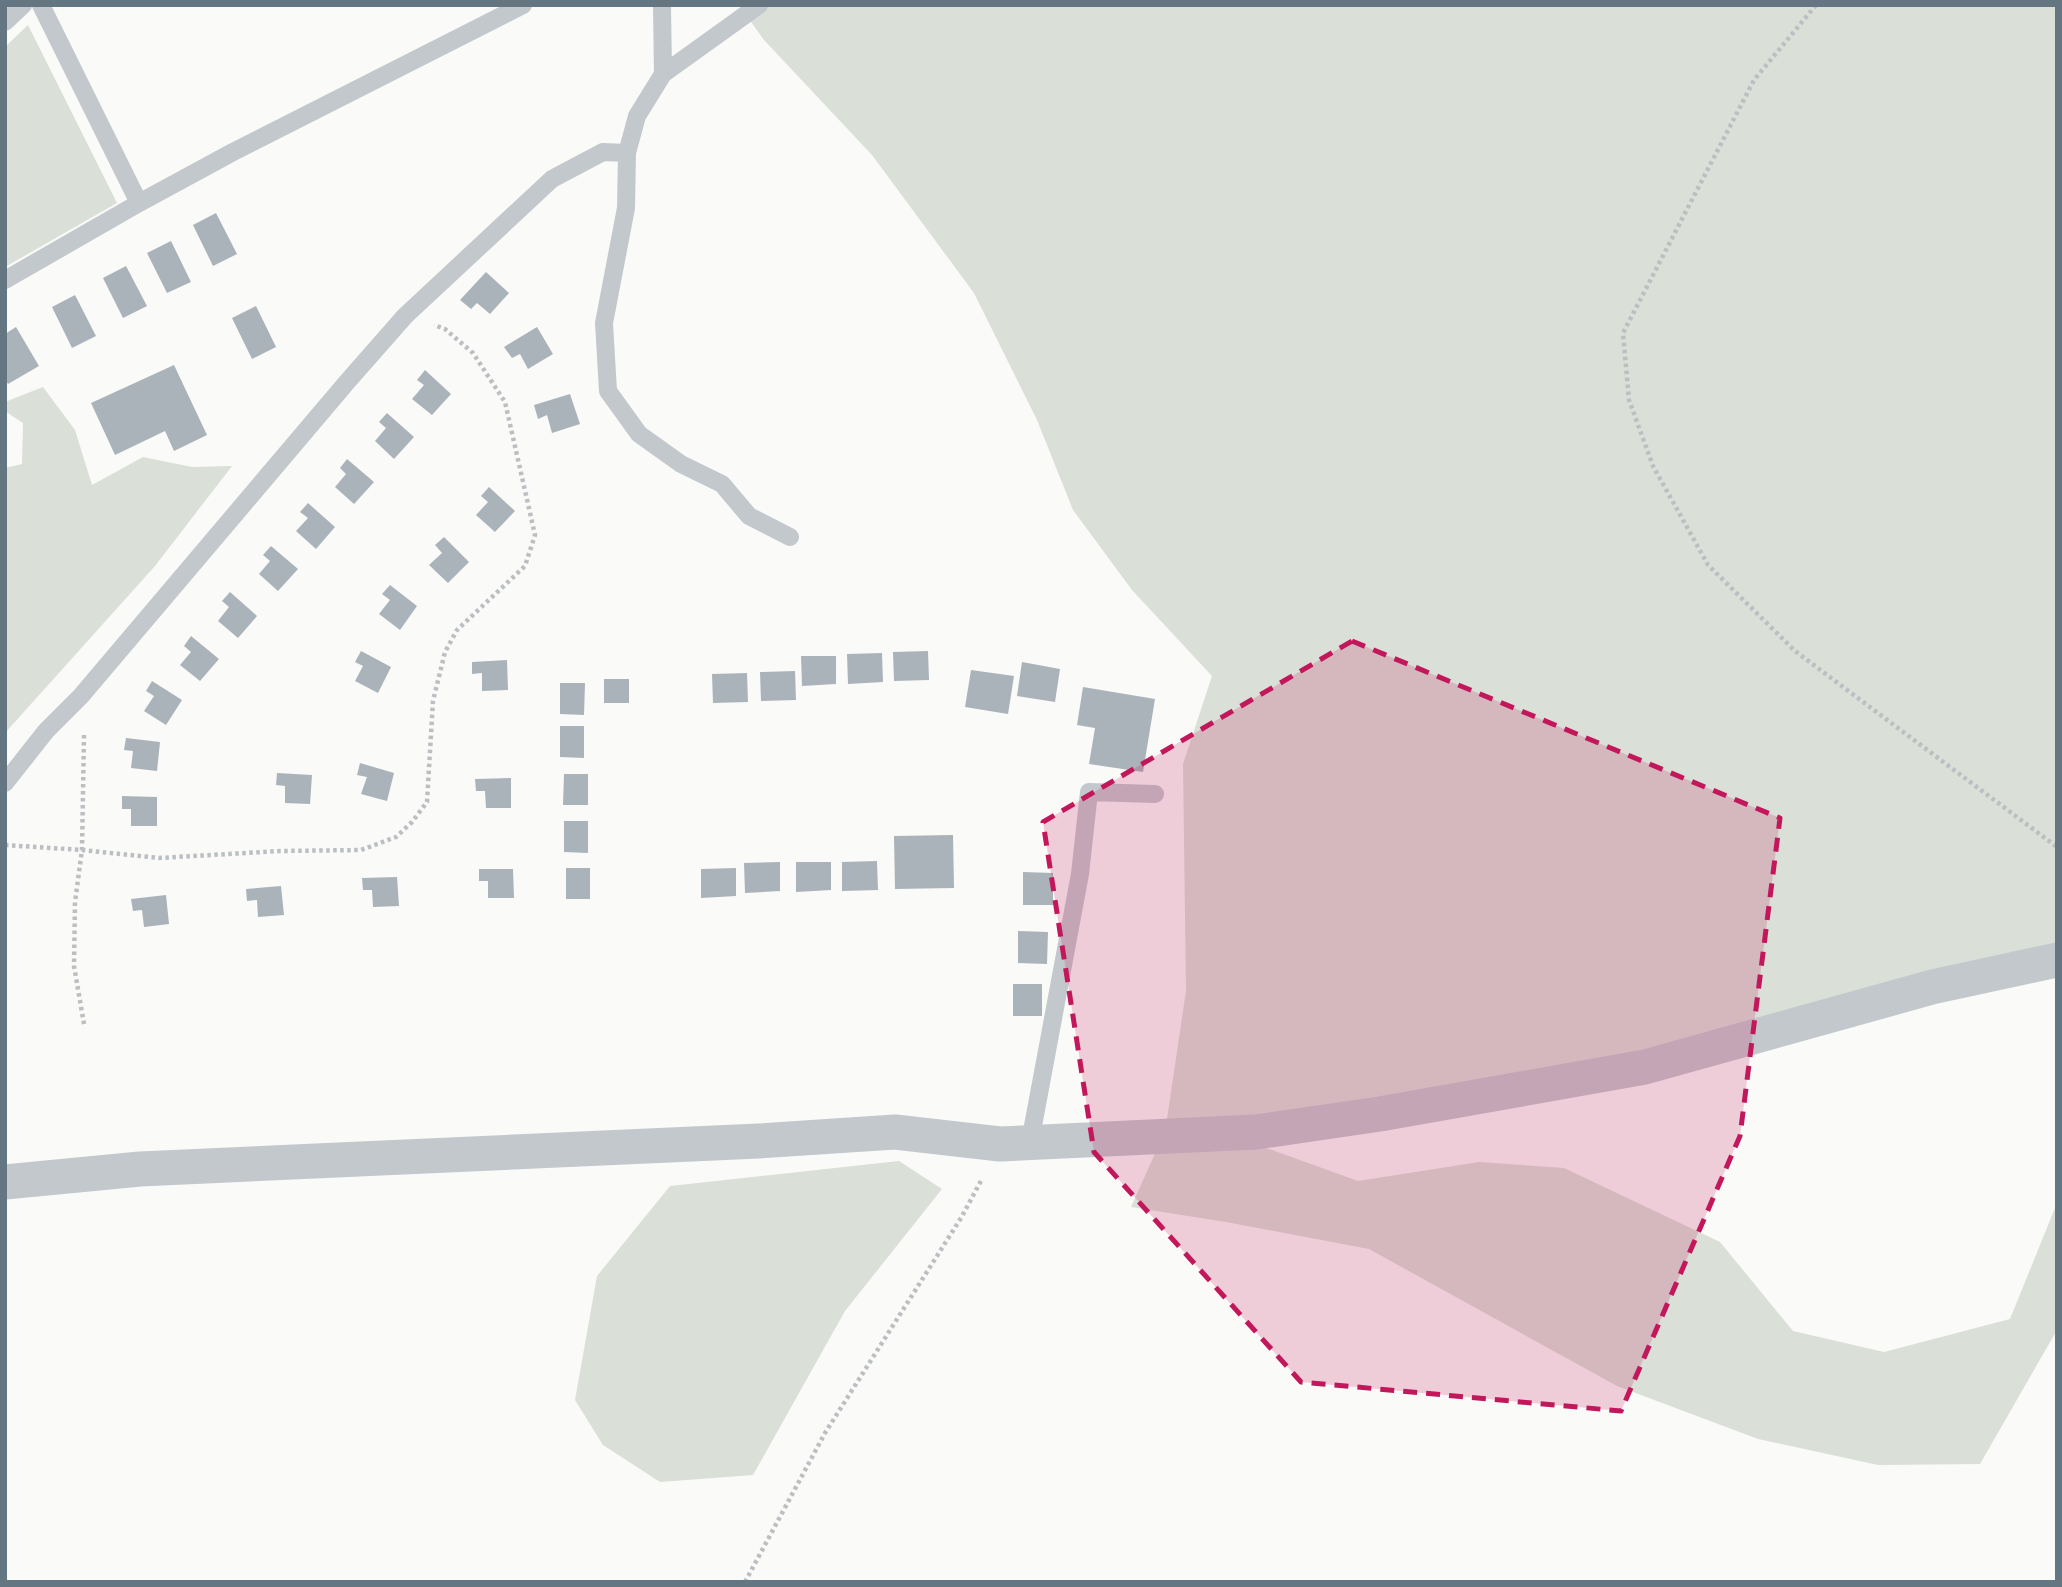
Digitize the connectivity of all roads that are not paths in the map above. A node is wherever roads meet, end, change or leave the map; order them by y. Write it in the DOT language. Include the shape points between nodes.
graph roads {
  1 [pos="23,5"];
  2 [pos="41,5"];
  3 [pos="523,5"];
  4 [pos="662,5"];
  5 [pos="759,5"];
  6 [pos="5,22"];
  7 [pos="663,74"];
  8 [pos="627,153"];
  9 [pos="139,203"];
  10 [pos="5,280"];
  11 [pos="790,537"];
  12 [pos="5,783"];
  13 [pos="1155,794"];
  14 [pos="2057,960"];
  15 [pos="1015,1143"];
  16 [pos="5,1182"];
  1 -- 6 [label="lane"];
  2 -- 9 [label="lane"];
  3 -- 9 [label="lane"];
  4 -- 7 [label="lane"];
  5 -- 7 [label="lane"];
  7 -- 8 [label="lane" via="637,116"];
  8 -- 11 [label="lane" via="625,208 604,323 608,391 639,434 681,464 722,484 749,516"];
  8 -- 12 [label="lane" via="603,152 552,178 405,316"];
  9 -- 10 [label="lane"];
  13 -- 15 [label="lane" via="1089,792 1080,874"];
  14 -- 15 [label="street" via="1932,987 1645,1067 1460,1100 1256,1132"];
  15 -- 16 [label="street" via="895,1132 140,1170"];
}
